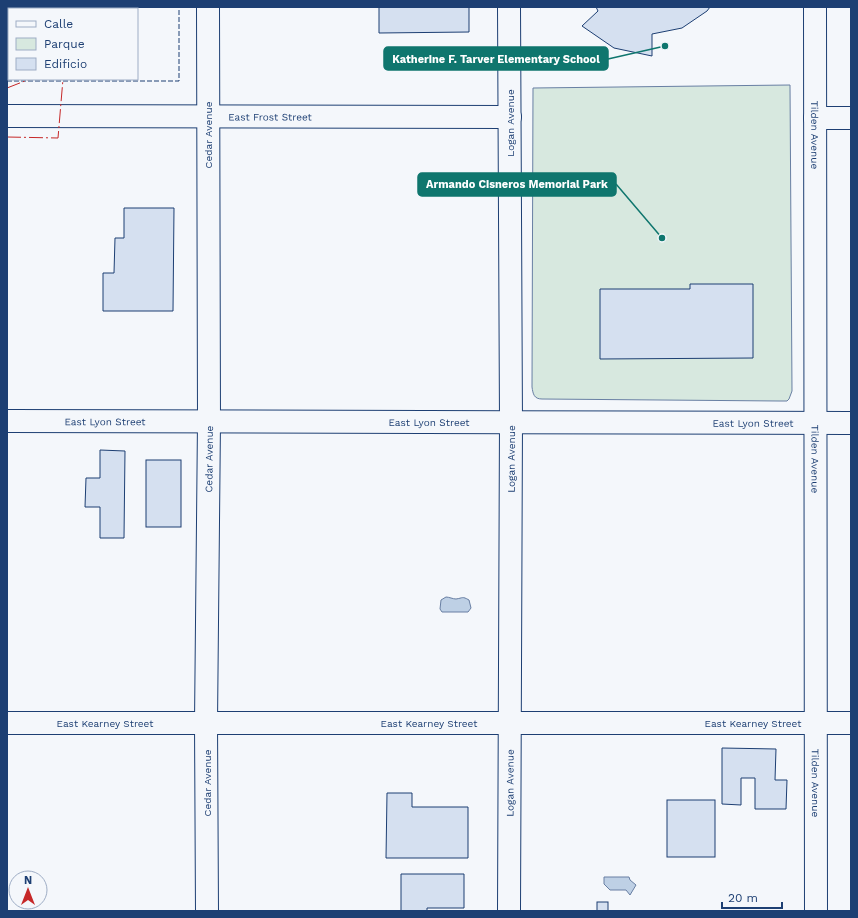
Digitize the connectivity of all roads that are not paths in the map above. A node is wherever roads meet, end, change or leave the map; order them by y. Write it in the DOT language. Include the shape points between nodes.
graph roads {
  1 [pos="208,7"];
  2 [pos="509,7"];
  3 [pos="815,7"];
  4 [pos="7,116"];
  5 [pos="207,116"];
  6 [pos="510,117"];
  7 [pos="815,118"];
  8 [pos="851,118"];
  9 [pos="7,421"];
  10 [pos="209,422"];
  11 [pos="510,422"];
  12 [pos="815,422"];
  13 [pos="851,422"];
  14 [pos="7,723"];
  15 [pos="206,723"];
  16 [pos="509,723"];
  17 [pos="816,723"];
  18 [pos="851,723"];
  19 [pos="208,911"];
  20 [pos="509,911"];
  21 [pos="816,911"];
  1 -- 5 [label="street, Cedar Avenue"];
  2 -- 6 [label="street, Logan Avenue"];
  3 -- 7 [label="street, Tilden Avenue"];
  4 -- 5 [label="street, East Frost Street"];
  5 -- 6 [label="street, East Frost Street"];
  5 -- 10 [label="street, Cedar Avenue"];
  6 -- 11 [label="street, Logan Avenue"];
  7 -- 8 [label="street"];
  7 -- 12 [label="street, Tilden Avenue"];
  9 -- 10 [label="street, East Lyon Street"];
  10 -- 11 [label="street, East Lyon Street"];
  10 -- 15 [label="street, Cedar Avenue"];
  11 -- 12 [label="street, East Lyon Street"];
  11 -- 16 [label="street, Logan Avenue"];
  12 -- 13 [label="street, East Lyon Street"];
  12 -- 17 [label="street, Tilden Avenue"];
  14 -- 15 [label="street, East Kearney Street"];
  15 -- 16 [label="street, East Kearney Street"];
  15 -- 19 [label="street, Cedar Avenue"];
  16 -- 17 [label="street, East Kearney Street"];
  16 -- 20 [label="street, Logan Avenue"];
  17 -- 18 [label="street, East Kearney Street"];
  17 -- 21 [label="street, Tilden Avenue"];
}
